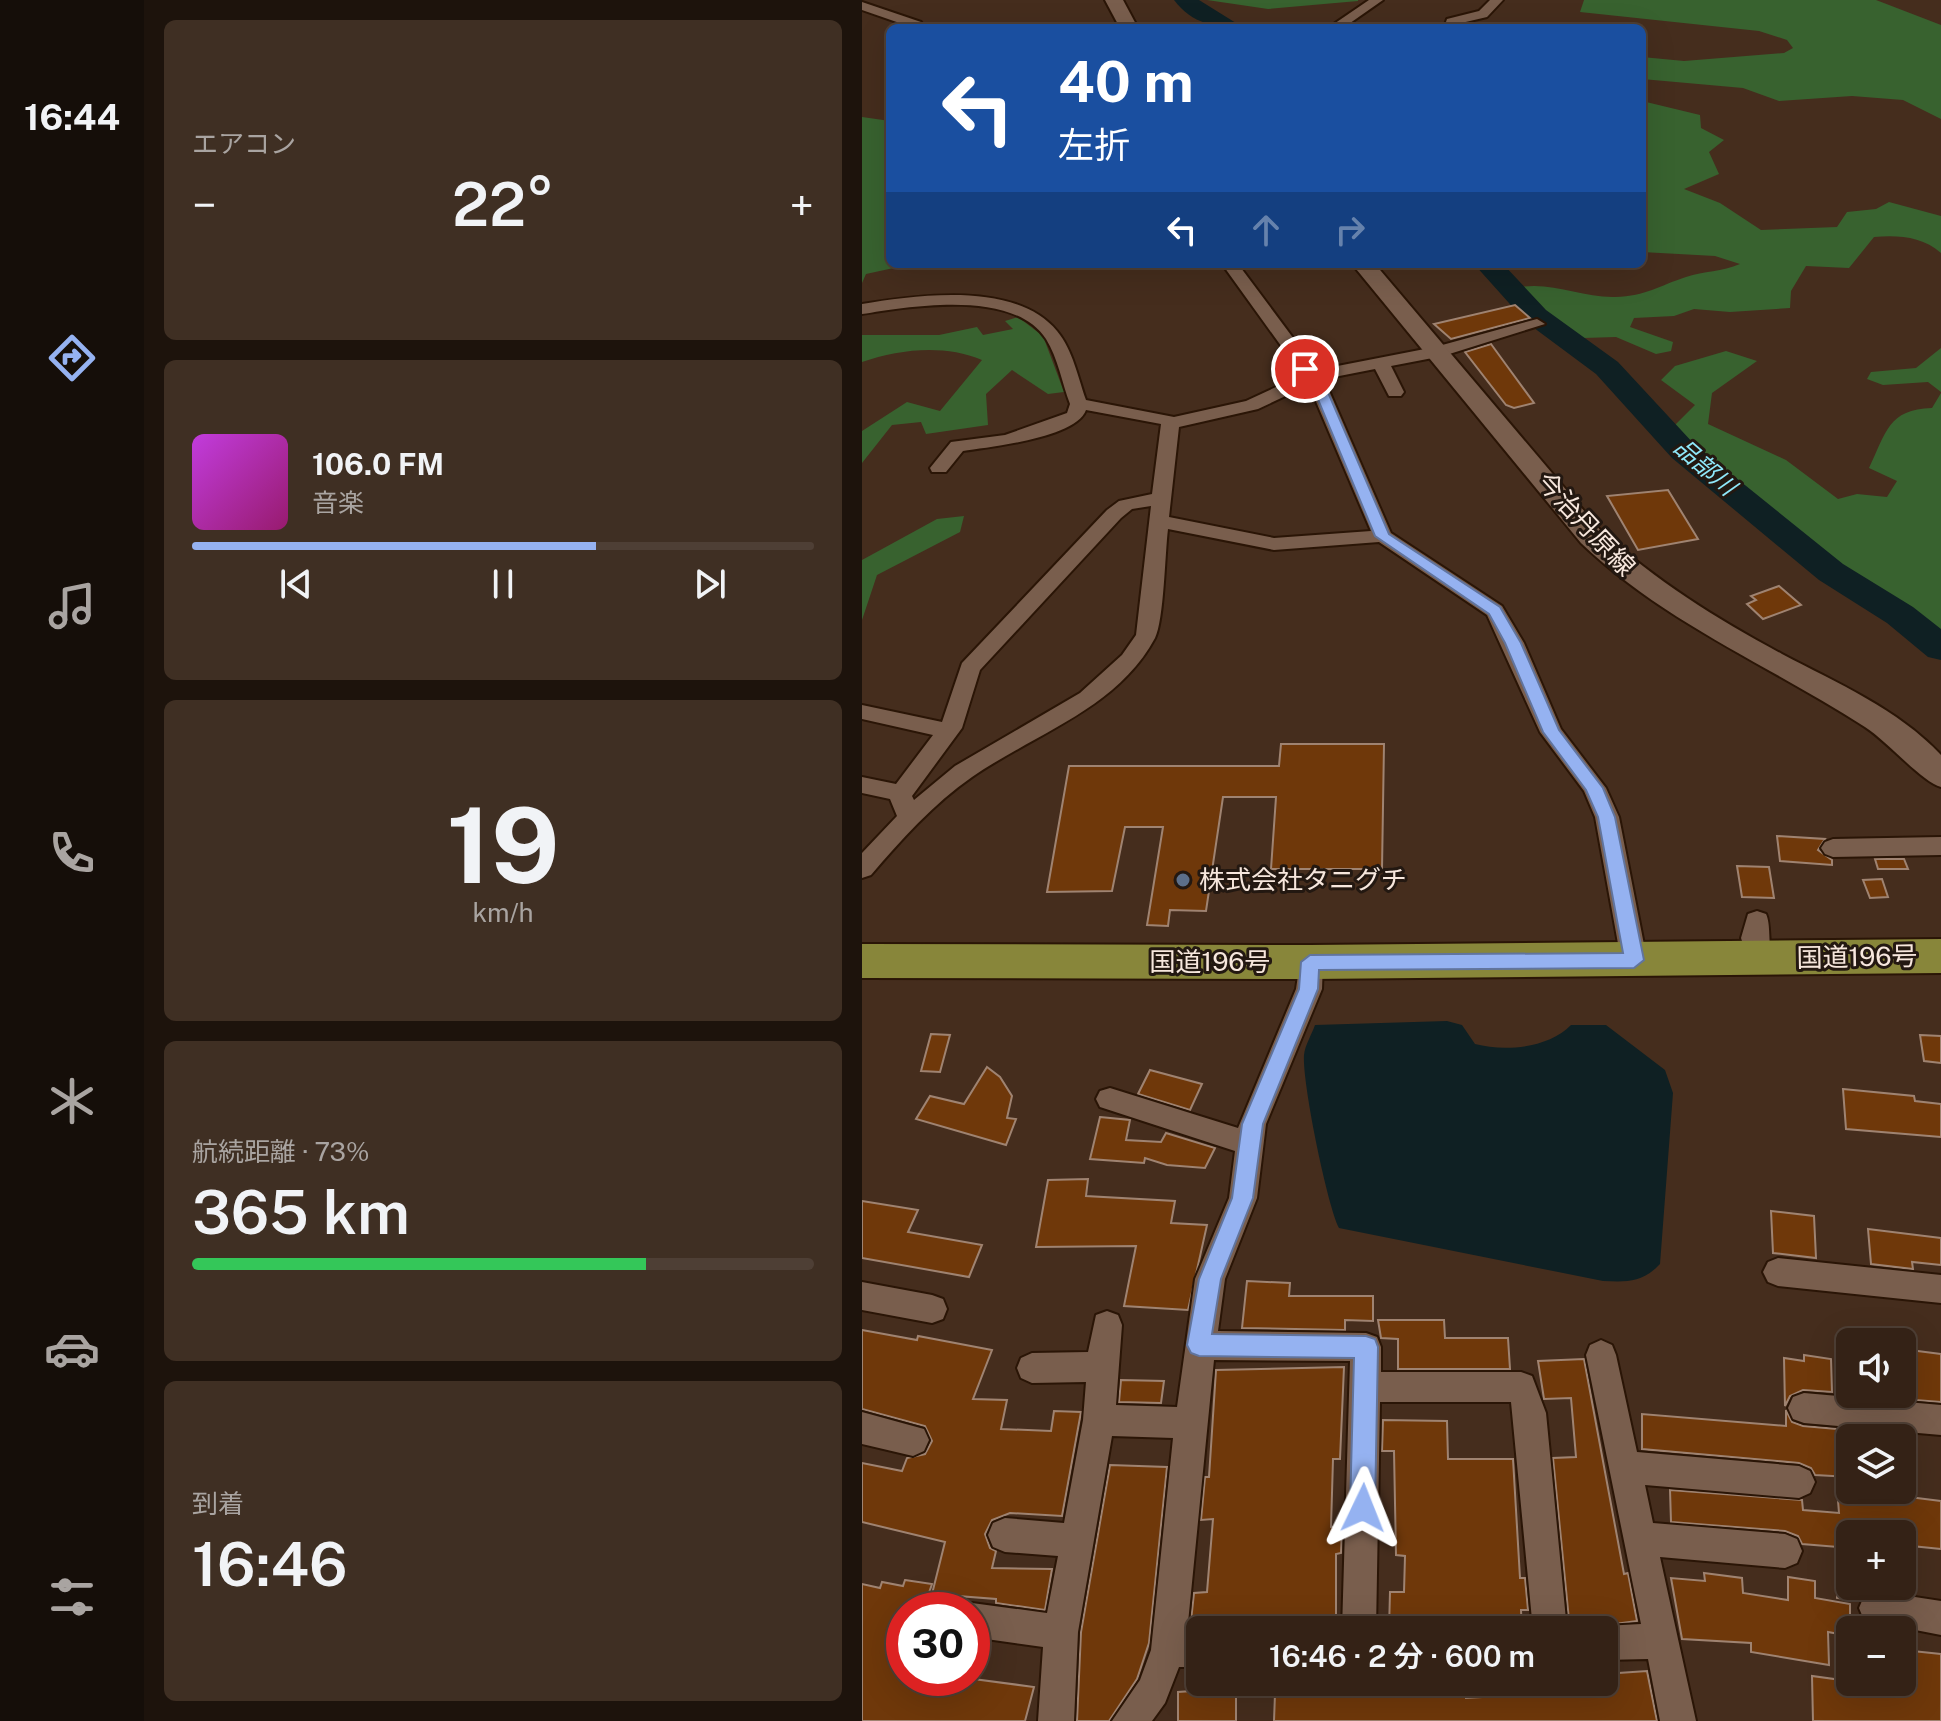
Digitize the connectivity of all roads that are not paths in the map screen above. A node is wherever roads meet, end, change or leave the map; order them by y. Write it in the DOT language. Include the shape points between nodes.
graph roads {
  1 [pos="1114,0"];
  2 [pos="1377,0"];
  3 [pos="1497,0"];
  4 [pos="862,6"];
  5 [pos="914,24"];
  6 [pos="1127,24"];
  7 [pos="1340,24"];
  8 [pos="1451,24"];
  9 [pos="1233,268"];
  10 [pos="1366,268"];
  11 [pos="862,309"];
  12 [pos="1537,324"];
  13 [pos="1437,352"];
  14 [pos="1381,363"];
  15 [pos="1314,376"];
  16 [pos="1395,392"];
  17 [pos="1079,404"];
  18 [pos="1170,423"];
  19 [pos="939,468"];
  20 [pos="1160,498"];
  21 [pos="1158,521"];
  22 [pos="1383,536"];
  23 [pos="862,712"];
  24 [pos="947,732"];
  25 [pos="1939,772"];
  26 [pos="862,785"];
  27 [pos="902,793"];
  28 [pos="909,817"];
  29 [pos="1941,846"];
  30 [pos="1833,848"];
  31 [pos="862,869"];
  32 [pos="1941,956"];
  33 [pos="1634,960"];
  34 [pos="862,961"];
  35 [pos="1309,976"];
  36 [pos="1941,983"];
  37 [pos="862,988"];
  38 [pos="1110,1099"];
  39 [pos="1250,1144"];
  40 [pos="1778,1272"];
  41 [pos="1941,1289"];
  42 [pos="862,1296"];
  43 [pos="932,1309"];
  44 [pos="1107,1325"];
  45 [pos="1199,1345"];
  46 [pos="1601,1355"];
  47 [pos="1102,1367"];
  48 [pos="1032,1368"];
  49 [pos="1366,1387"];
  50 [pos="1804,1408"];
  51 [pos="1099,1420"];
  52 [pos="1941,1420"];
  53 [pos="1190,1423"];
  54 [pos="862,1428"];
  55 [pos="913,1440"];
  56 [pos="1623,1467"];
  57 [pos="1799,1482"];
  58 [pos="1005,1535"];
  59 [pos="1638,1538"];
  60 [pos="1077,1541"];
  61 [pos="1785,1551"];
  62 [pos="1876,1608"];
  63 [pos="1359,1616"];
  64 [pos="1549,1616"];
  65 [pos="1941,1618"];
  66 [pos="990,1622"];
  67 [pos="1061,1632"];
  68 [pos="1662,1641"];
  69 [pos="1618,1643"];
  70 [pos="1184,1650"];
  71 [pos="1056,1721"];
  72 [pos="1130,1721"];
  73 [pos="1678,1721"];
  1 -- 6 [label="main road"];
  2 -- 7 [label="street"];
  3 -- 8 [label="street" via="1483,14"];
  4 -- 5 [label="street"];
  9 -- 15 [label="street"];
  10 -- 13 [label="main road, 今治丹原線"];
  11 -- 17 [label="street" via="905,301 981,301 1022,312 1051,334"];
  12 -- 13 [label="street"];
  13 -- 14 [label="street"];
  13 -- 25 [label="main road, 今治丹原線" via="1628,574 1677,609 1879,720"];
  14 -- 15 [label="street"];
  14 -- 16 [label="street"];
  15 -- 18 [label="street" via="1252,405"];
  15 -- 22 [label="street"];
  17 -- 18 [label="street"];
  17 -- 19 [label="street" via="1075,416 1055,426 957,446"];
  18 -- 20 [label="street"];
  20 -- 21 [label="street"];
  20 -- 24 [label="street" via="1126,505 1042,587 970,668"];
  21 -- 22 [label="street" via="1274,544"];
  21 -- 28 [label="street" via="1146,635 1133,660 1089,698 965,770"];
  22 -- 33 [label="street" via="1495,611 1551,732 1594,788 1607,817"];
  23 -- 24 [label="street"];
  24 -- 27 [label="street"];
  26 -- 27 [label="street"];
  27 -- 28 [label="street"];
  28 -- 31 [label="street"];
  29 -- 30 [label="street"];
  32 -- 33 [label="highway, 国道196号" via="1758,940"];
  33 -- 35 [label="highway, 国道196号"];
  34 -- 35 [label="highway, 国道196号"];
  35 -- 36 [label="highway, 国道196号"];
  35 -- 37 [label="highway, 国道196号"];
  35 -- 39 [label="street" via="1252,1124"];
  38 -- 39 [label="street"];
  39 -- 45 [label="street" via="1243,1198 1210,1279"];
  40 -- 41 [label="street"];
  42 -- 43 [label="street"];
  44 -- 47 [label="street"];
  45 -- 49 [label="street" via="1366,1347"];
  45 -- 53 [label="street"];
  46 -- 56 [label="street"];
  47 -- 48 [label="street"];
  47 -- 51 [label="street"];
  49 -- 63 [label="street"];
  49 -- 64 [label="street" via="1521,1387 1530,1413"];
  50 -- 52 [label="street"];
  51 -- 53 [label="street"];
  51 -- 60 [label="street"];
  53 -- 70 [label="street"];
  54 -- 55 [label="street"];
  56 -- 57 [label="street"];
  56 -- 59 [label="street"];
  58 -- 60 [label="street"];
  59 -- 61 [label="street"];
  59 -- 68 [label="street"];
  60 -- 67 [label="street"];
  62 -- 65 [label="street"];
  66 -- 67 [label="street"];
  67 -- 71 [label="street"];
  68 -- 69 [label="street"];
  68 -- 73 [label="street"];
  70 -- 72 [label="street"];
}
